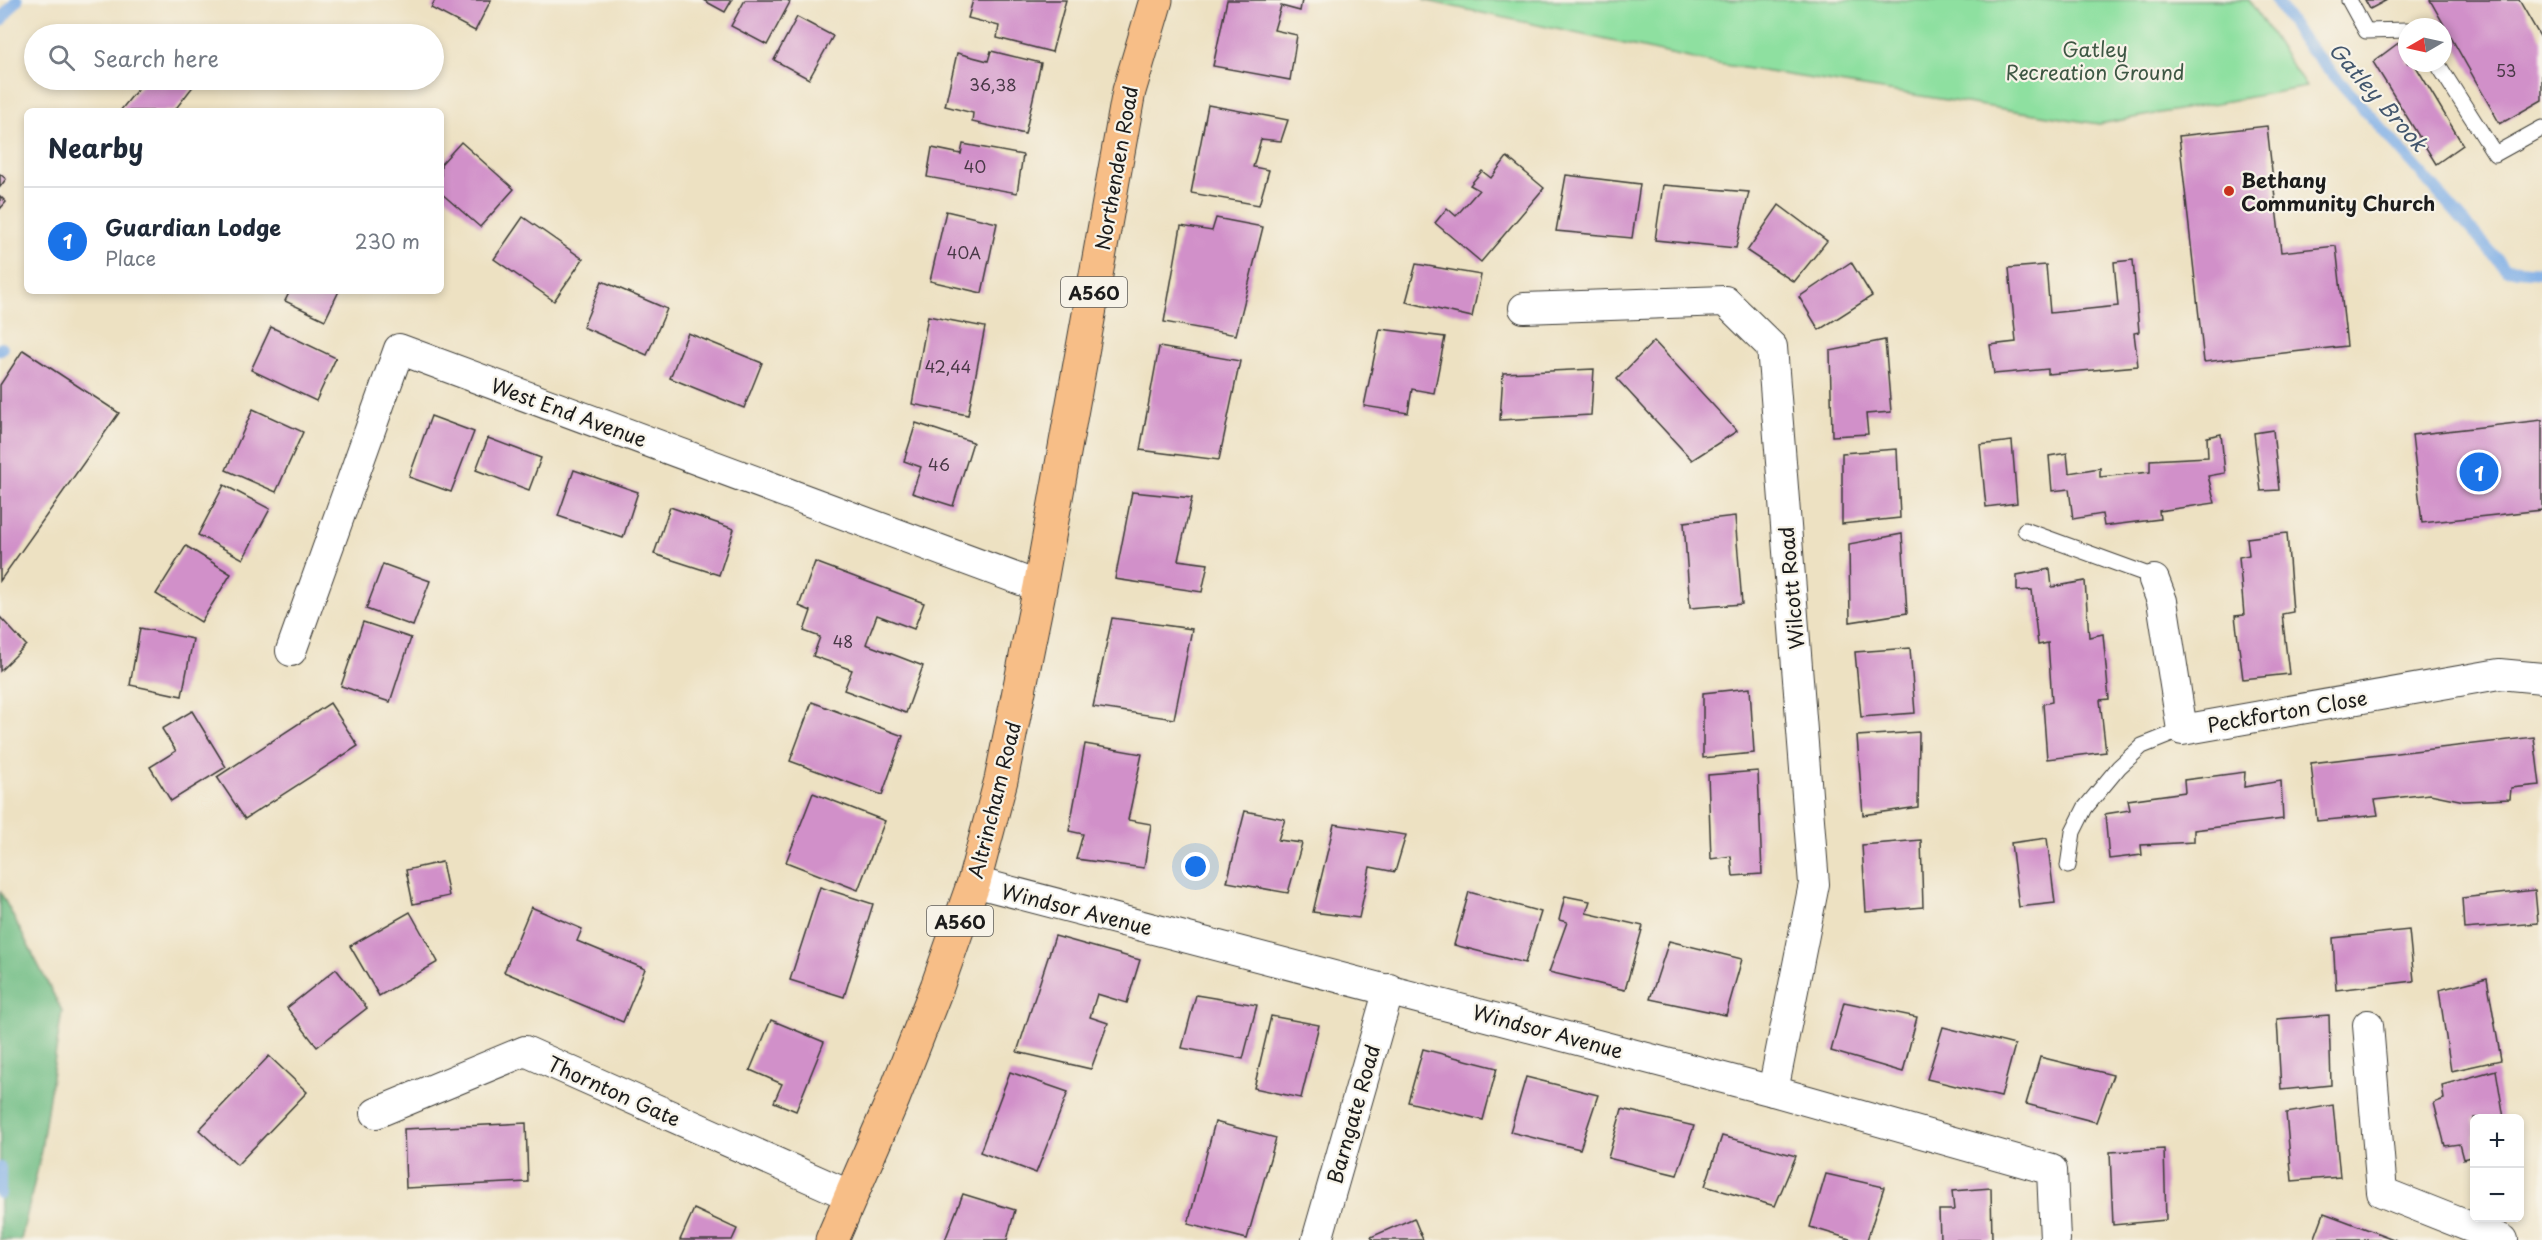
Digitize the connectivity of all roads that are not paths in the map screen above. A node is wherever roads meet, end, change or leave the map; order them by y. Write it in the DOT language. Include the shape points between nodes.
graph roads {
  1 [pos="1156,0"];
  2 [pos="2349,0"];
  3 [pos="2398,30"];
  4 [pos="2444,72"];
  5 [pos="2542,128"];
  6 [pos="1524,308"];
  7 [pos="2025,530"];
  8 [pos="2154,580"];
  9 [pos="1040,587"];
  10 [pos="291,651"];
  11 [pos="2542,678"];
  12 [pos="2182,730"];
  13 [pos="2068,866"];
  14 [pos="974,882"];
  15 [pos="1389,989"];
  16 [pos="2368,1025"];
  17 [pos="1773,1091"];
  18 [pos="376,1113"];
  19 [pos="851,1196"];
  20 [pos="832,1240"];
  21 [pos="1317,1240"];
  22 [pos="2055,1240"];
  23 [pos="2504,1240"];
  1 -- 9 [label="main road, Northenden Road / A560" via="1129,91"];
  2 -- 3 [label="lane" via="2366,31"];
  4 -- 5 [label="lane" via="2495,154"];
  6 -- 17 [label="street, Wilcott Road" via="1725,301 1772,347 1814,884"];
  7 -- 8 [label="lane"];
  8 -- 12 [label="street, Peckforton Close" via="2162,601"];
  9 -- 10 [label="street, West End Avenue" via="399,349"];
  9 -- 14 [label="main road, Altrincham Road / A560" via="1004,769"];
  11 -- 12 [label="street, Peckforton Close" via="2499,674"];
  12 -- 13 [label="lane" via="2142,747 2119,767 2085,808 2073,832"];
  14 -- 15 [label="street, Windsor Avenue"];
  14 -- 19 [label="main road, Altrincham Road / A560" via="905,1068"];
  15 -- 17 [label="street, Windsor Avenue"];
  15 -- 21 [label="street, Barngate Road"];
  16 -- 23 [label="street" via="2382,1192"];
  17 -- 22 [label="street, Windsor Avenue" via="2052,1170"];
  18 -- 19 [label="street, Thornton Gate" via="525,1051"];
  19 -- 20 [label="main road, Altrincham Road / A560"];
}
